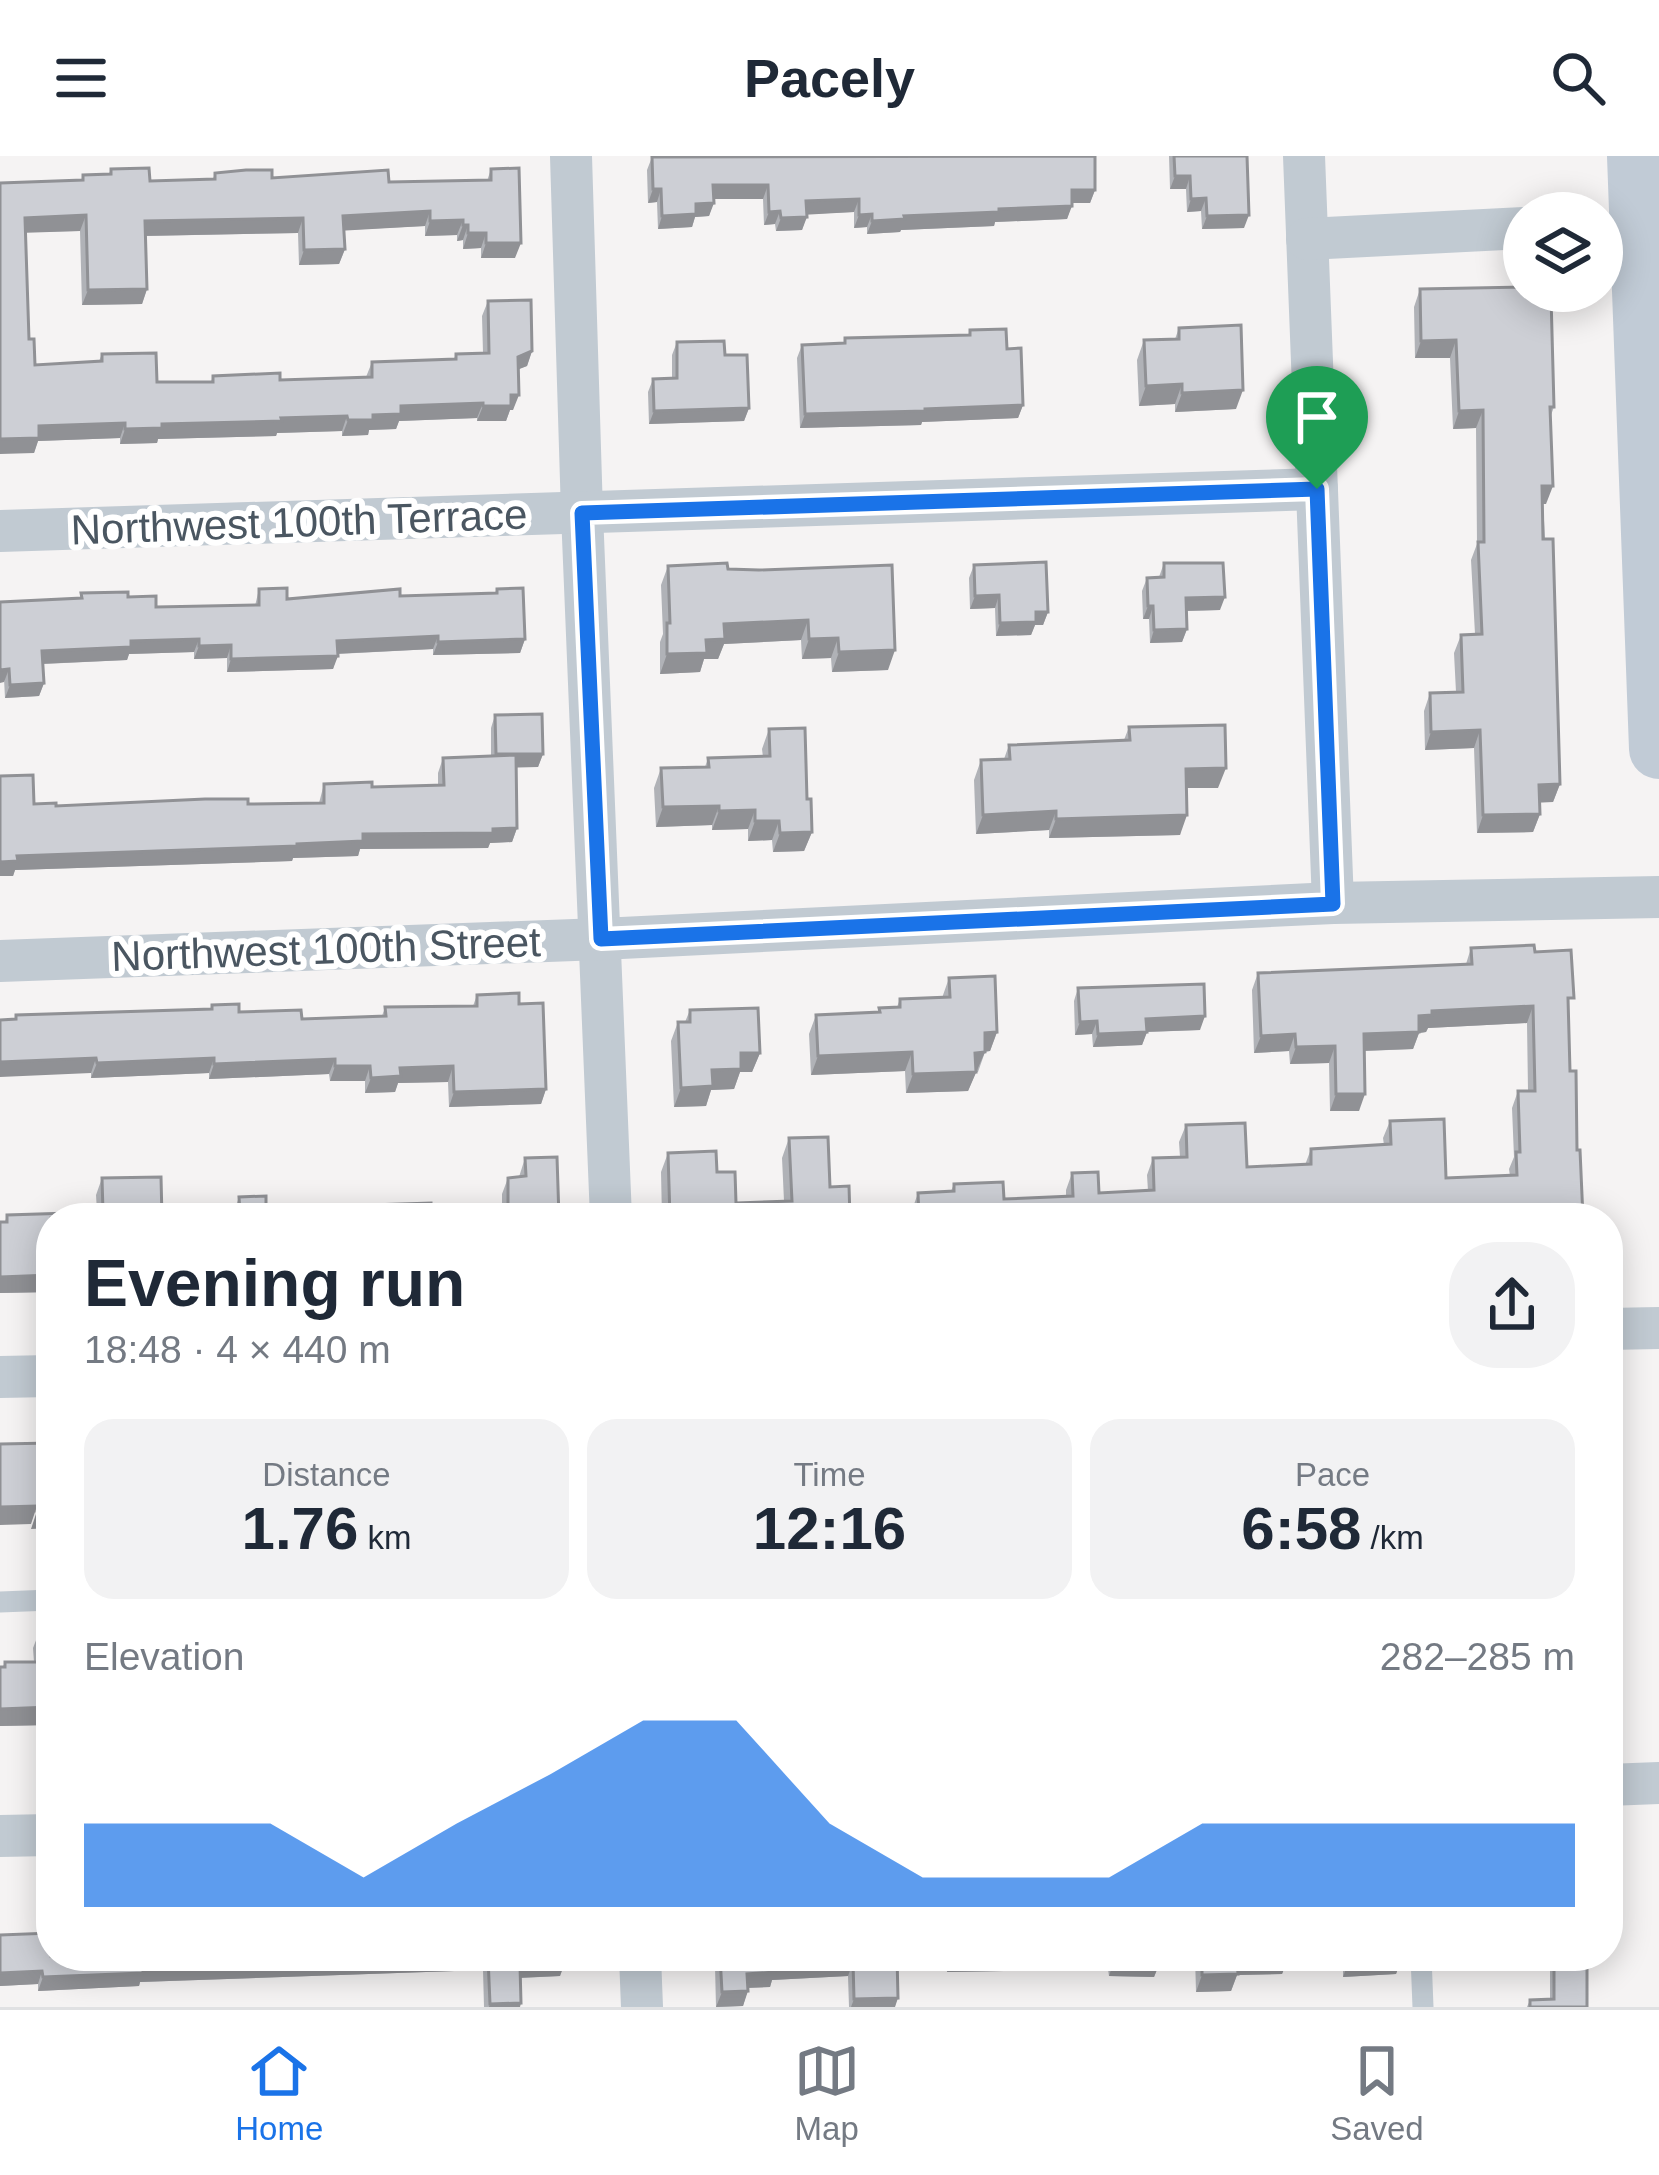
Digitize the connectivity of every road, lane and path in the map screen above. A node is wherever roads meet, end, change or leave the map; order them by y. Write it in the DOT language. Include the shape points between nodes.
graph roads {
  1 [pos="571,156"];
  2 [pos="1304,156"];
  3 [pos="1637,156"];
  4 [pos="1634,222"];
  5 [pos="1503,228"];
  6 [pos="1307,239"];
  7 [pos="1317,489"];
  8 [pos="582,513"];
  9 [pos="0,531"];
  10 [pos="1659,733"];
  11 [pos="1659,749"];
  12 [pos="1659,897"];
  13 [pos="1333,904"];
  14 [pos="601,939"];
  15 [pos="0,961"];
  16 [pos="610,1203"];
  17 [pos="1659,1328"];
  18 [pos="1623,1329"];
  19 [pos="36,1376"];
  20 [pos="0,1377"];
  21 [pos="36,1601"];
  22 [pos="0,1602"];
  23 [pos="1659,1783"];
  24 [pos="1623,1784"];
  25 [pos="36,1835"];
  26 [pos="0,1836"];
  27 [pos="641,1971"];
  28 [pos="1422,1971"];
  29 [pos="642,2007"];
  30 [pos="1423,2007"];
  1 -- 8 [label="street"];
  2 -- 6 [label="street"];
  3 -- 4 [label="main road"];
  4 -- 10 [label="main road"];
  5 -- 6 [label="street"];
  6 -- 7 [label="street"];
  7 -- 8 [label="street, Northwest 100th Terrace"];
  7 -- 13 [label="street"];
  8 -- 9 [label="street, Northwest 100th Terrace"];
  8 -- 14 [label="street"];
  10 -- 11 [label="main road"];
  12 -- 13 [label="street, Northwest 100th Street"];
  13 -- 14 [label="street, Northwest 100th Street"];
  14 -- 15 [label="street, Northwest 100th Street"];
  14 -- 16 [label="street"];
  17 -- 18 [label="street"];
  19 -- 20 [label="street"];
  21 -- 22 [label="lane"];
  23 -- 24 [label="street"];
  25 -- 26 [label="street"];
  27 -- 29 [label="street"];
  28 -- 30 [label="lane"];
}
